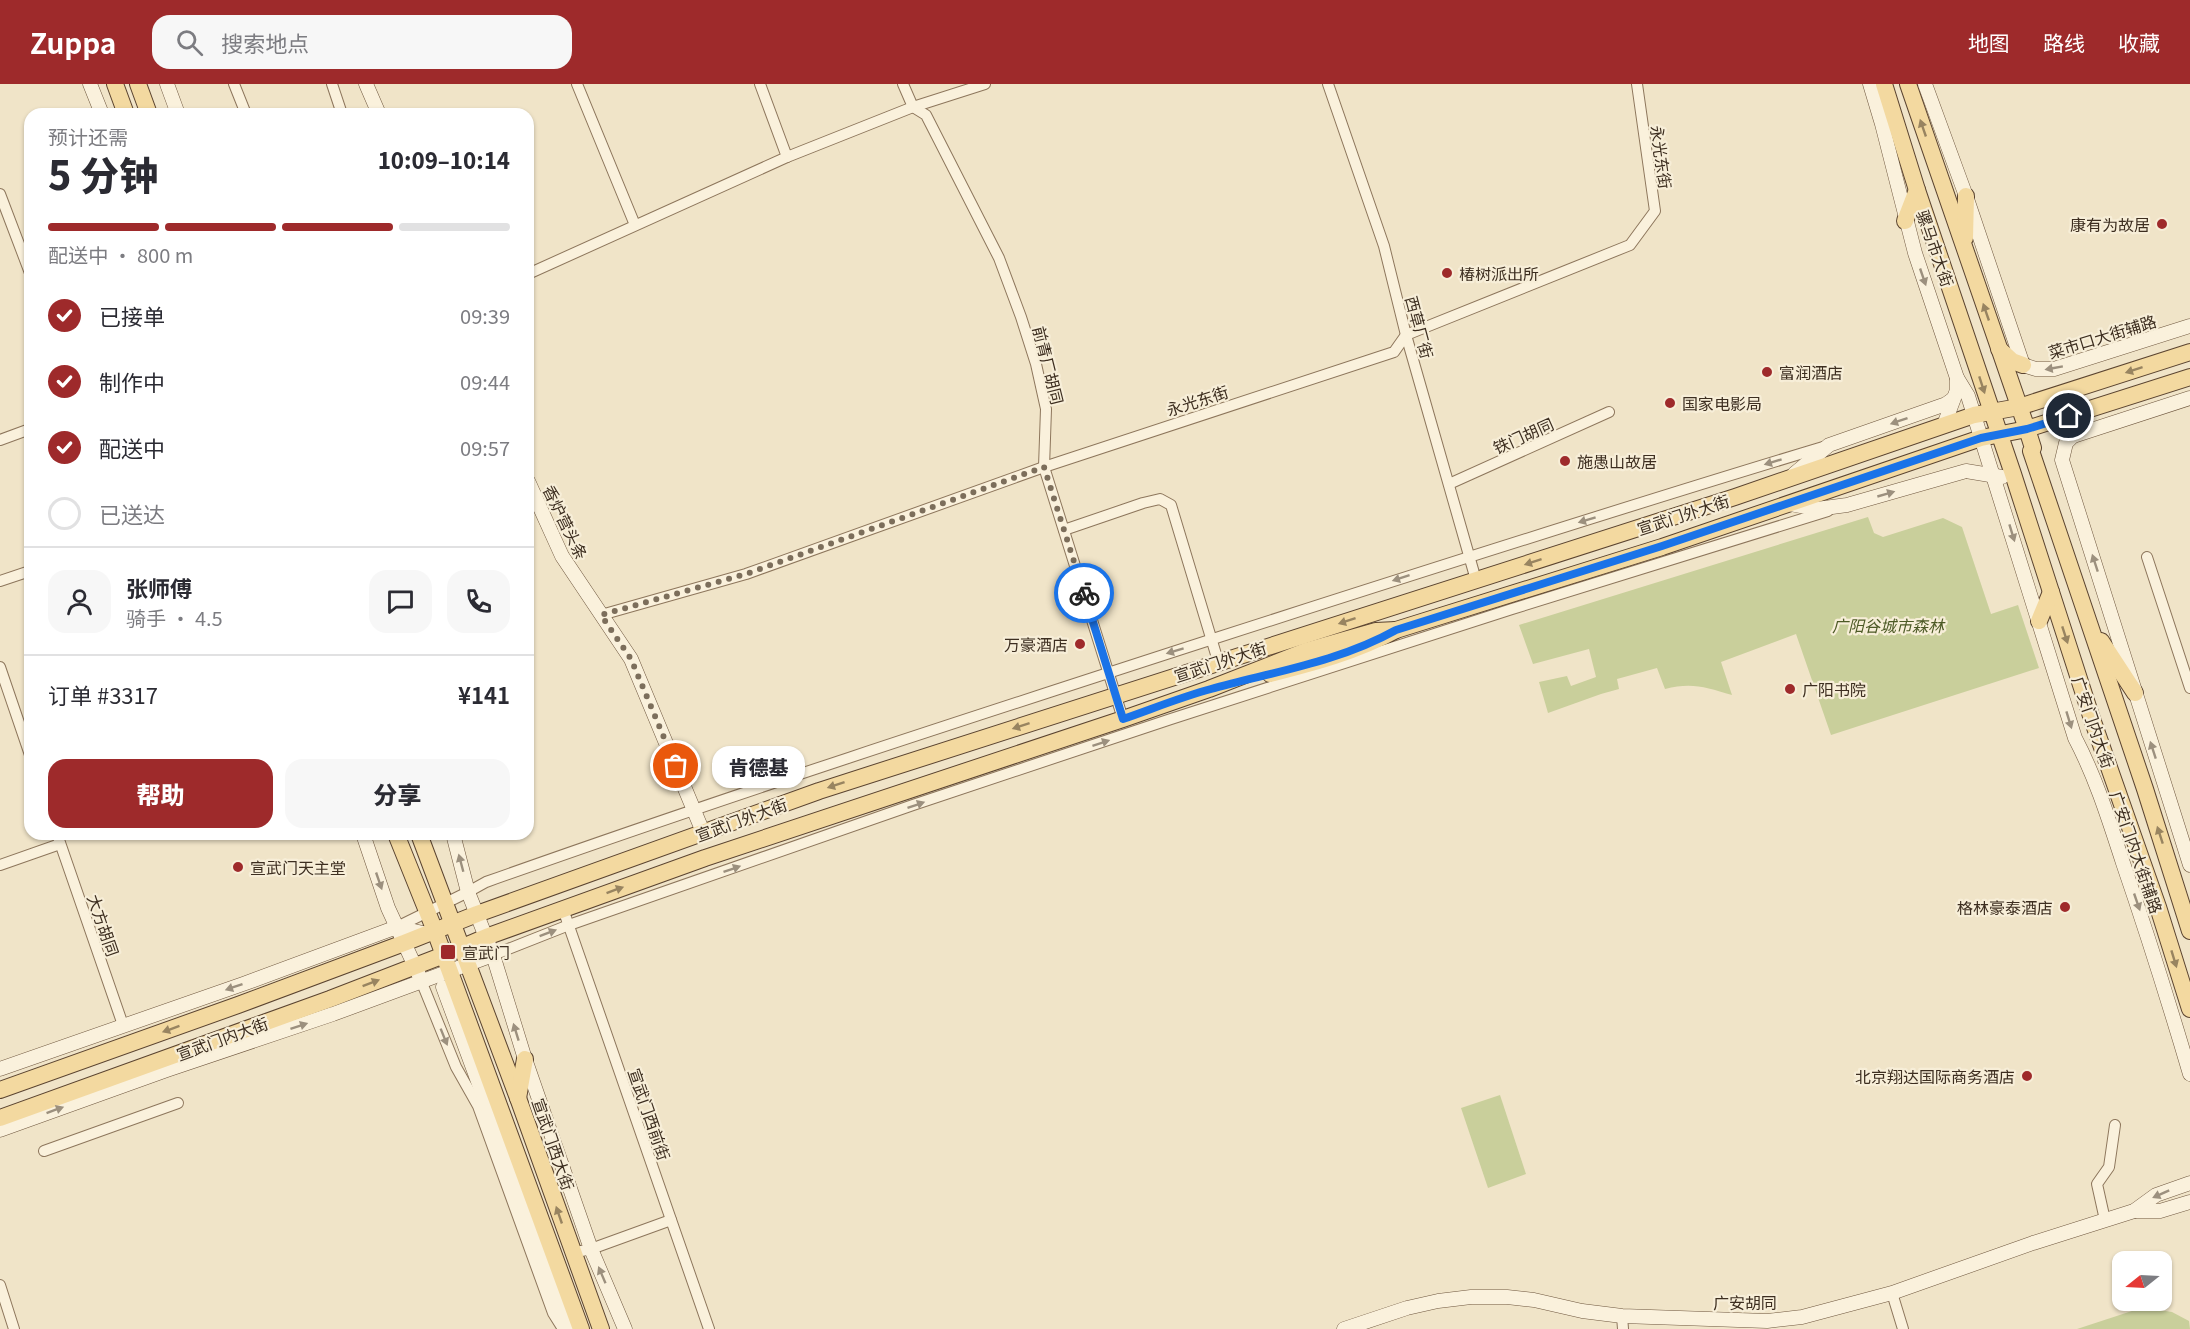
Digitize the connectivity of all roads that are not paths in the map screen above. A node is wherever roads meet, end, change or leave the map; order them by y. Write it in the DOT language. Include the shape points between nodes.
graph roads {
  1 [pos="90,84"];
  2 [pos="115,84"];
  3 [pos="138,84"];
  4 [pos="167,84"];
  5 [pos="234,84"];
  6 [pos="332,84"];
  7 [pos="366,84"];
  8 [pos="577,84"];
  9 [pos="760,84"];
  10 [pos="903,84"];
  11 [pos="985,84"];
  12 [pos="1328,84"];
  13 [pos="1636,84"];
  14 [pos="1870,84"];
  15 [pos="1884,84"];
  16 [pos="1908,84"];
  17 [pos="1925,84"];
  18 [pos="913,107"];
  19 [pos="100,108"];
  20 [pos="124,108"];
  21 [pos="147,108"];
  22 [pos="176,108"];
  23 [pos="244,108"];
  24 [pos="340,108"];
  25 [pos="376,108"];
  26 [pos="787,157"];
  27 [pos="1917,190"];
  28 [pos="0,194"];
  29 [pos="1965,196"];
  30 [pos="1905,221"];
  31 [pos="635,225"];
  32 [pos="1965,251"];
  33 [pos="24,257"];
  34 [pos="534,271"];
  35 [pos="2190,326"];
  36 [pos="1406,335"];
  37 [pos="1998,348"];
  38 [pos="2190,352"];
  39 [pos="2023,365"];
  40 [pos="2190,377"];
  41 [pos="1957,378"];
  42 [pos="2190,398"];
  43 [pos="1953,399"];
  44 [pos="2019,407"];
  45 [pos="1609,412"];
  46 [pos="1991,412"];
  47 [pos="1974,415"];
  48 [pos="1944,425"];
  49 [pos="2027,429"];
  50 [pos="24,431"];
  51 [pos="2000,434"];
  52 [pos="1981,438"];
  53 [pos="0,440"];
  54 [pos="1829,445"];
  55 [pos="1044,467"];
  56 [pos="1980,474"];
  57 [pos="1994,476"];
  58 [pos="1788,479"];
  59 [pos="2014,480"];
  60 [pos="1449,484"];
  61 [pos="534,494"];
  62 [pos="2000,494"];
  63 [pos="1788,503"];
  64 [pos="1847,505"];
  65 [pos="1064,530"];
  66 [pos="1469,556"];
  67 [pos="2147,557"];
  68 [pos="24,573"];
  69 [pos="1476,580"];
  70 [pos="0,581"];
  71 [pos="2051,592"];
  72 [pos="601,615"];
  73 [pos="2088,620"];
  74 [pos="2039,621"];
  75 [pos="1212,640"];
  76 [pos="1218,661"];
  77 [pos="0,667"];
  78 [pos="1108,672"];
  79 [pos="2190,688"];
  80 [pos="2135,693"];
  81 [pos="1116,695"];
  82 [pos="1123,719"];
  83 [pos="24,737"];
  84 [pos="693,808"];
  85 [pos="703,832"];
  86 [pos="56,840"];
  87 [pos="58,840"];
  88 [pos="365,840"];
  89 [pos="398,840"];
  90 [pos="421,840"];
  91 [pos="455,840"];
  92 [pos="0,865"];
  93 [pos="2190,866"];
  94 [pos="468,892"];
  95 [pos="477,914"];
  96 [pos="566,917"];
  97 [pos="453,923"];
  98 [pos="397,927"];
  99 [pos="2190,931"];
  100 [pos="431,933"];
  101 [pos="486,937"];
  102 [pos="404,944"];
  103 [pos="462,947"];
  104 [pos="493,955"];
  105 [pos="444,956"];
  106 [pos="468,964"];
  107 [pos="415,966"];
  108 [pos="446,980"];
  109 [pos="422,983"];
  110 [pos="177,1007"];
  111 [pos="2190,1009"];
  112 [pos="204,1017"];
  113 [pos="123,1025"];
  114 [pos="525,1059"];
  115 [pos="0,1069"];
  116 [pos="2190,1074"];
  117 [pos="0,1090"];
  118 [pos="518,1098"];
  119 [pos="178,1103"];
  120 [pos="0,1118"];
  121 [pos="2115,1125"];
  122 [pos="0,1130"];
  123 [pos="44,1151"];
  124 [pos="2190,1183"];
  125 [pos="2190,1202"];
  126 [pos="2134,1211"];
  127 [pos="671,1220"];
  128 [pos="2105,1220"];
  129 [pos="591,1249"];
  130 [pos="572,1253"];
  131 [pos="0,1285"];
  132 [pos="1892,1293"];
  133 [pos="1623,1323"];
  134 [pos="14,1329"];
  135 [pos="566,1329"];
  136 [pos="580,1329"];
  137 [pos="601,1329"];
  138 [pos="625,1329"];
  139 [pos="709,1329"];
  140 [pos="1344,1329"];
  141 [pos="1903,1329"];
  1 -- 19 [label="street"];
  2 -- 20 [label="main road"];
  3 -- 21 [label="main road"];
  4 -- 22 [label="street"];
  5 -- 23 [label="street"];
  6 -- 24 [label="street"];
  7 -- 25 [label="street"];
  8 -- 31 [label="street"];
  9 -- 26 [label="street"];
  10 -- 18 [label="street, 前青厂胡同"];
  11 -- 18 [label="street"];
  12 -- 36 [label="street, 西草厂街" via="1384,246"];
  13 -- 36 [label="street, 永光东街" via="1655,211 1630,245"];
  14 -- 30 [label="street, 骡马市大街"];
  15 -- 27 [label="main road, 骡马市大街"];
  32 -- 16 [label="main road, 骡马市大街, one-way"];
  17 -- 29 [label="street"];
  18 -- 26 [label="street"];
  18 -- 55 [label="street, 前青厂胡同" via="926,115 999,258 1014,297 1046,409"];
  26 -- 31 [label="street"];
  27 -- 30 [label="main road"];
  27 -- 46 [label="main road, 骡马市大街, one-way"];
  28 -- 33 [label="street"];
  29 -- 32 [label="main road"];
  29 -- 39 [label="street"];
  30 -- 41 [label="street, 骡马市大街, one-way"];
  31 -- 34 [label="street"];
  37 -- 32 [label="main road, 骡马市大街, one-way"];
  35 -- 39 [label="street, 菜市口大街辅路, one-way" via="2054,369"];
  36 -- 55 [label="street, 永光东街" via="1394,352"];
  36 -- 60 [label="street, 西草厂街"];
  37 -- 39 [label="main road" via="2012,362"];
  37 -- 44 [label="main road, 骡马市大街"];
  38 -- 44 [label="main road, 宣武门外大街, one-way"];
  40 -- 49 [label="main road, 宣武门外大街"];
  41 -- 43 [label="street"];
  41 -- 47 [label="street"];
  80 -- 42 [label="street, one-way" via="2062,451 2073,436"];
  43 -- 48 [label="street"];
  43 -- 54 [label="street, one-way"];
  44 -- 46 [label="main road, 宣武门外大街"];
  44 -- 49 [label="main road, 骡马市大街"];
  45 -- 60 [label="street, 铁门胡同"];
  46 -- 47 [label="main road, 宣武门外大街"];
  46 -- 51 [label="main road, 骡马市大街"];
  47 -- 48 [label="main road, 宣武门外大街"];
  47 -- 52 [label="street, 广安门内大街辅路"];
  48 -- 58 [label="main road, 宣武门外大街"];
  49 -- 51 [label="main road, 宣武门外大街"];
  49 -- 73 [label="main road, 广安门内大街"];
  50 -- 53 [label="street"];
  51 -- 52 [label="main road, 宣武门外大街"];
  51 -- 59 [label="main road, 广安门内大街"];
  52 -- 57 [label="street, 广安门内大街辅路"];
  52 -- 63 [label="main road, 宣武门外大街"];
  54 -- 58 [label="street"];
  54 -- 66 [label="street, one-way"];
  55 -- 65 [label="street, 前青厂胡同"];
  55 -- 72 [label="street, 永光东街" via="746,574"];
  56 -- 57 [label="street"];
  56 -- 62 [label="street"];
  64 -- 56 [label="street, one-way" via="1966,471"];
  57 -- 59 [label="street"];
  57 -- 62 [label="street, 广安门内大街辅路"];
  58 -- 69 [label="main road, 宣武门外大街, one-way"];
  59 -- 71 [label="main road, 广安门内大街"];
  60 -- 66 [label="street, 西草厂街"];
  61 -- 72 [label="street, 香炉营头条" via="562,556"];
  62 -- 74 [label="street, 广安门内大街辅路, one-way"];
  63 -- 64 [label="street" via="1817,509"];
  63 -- 82 [label="main road, 宣武门外大街" via="1396,630 1376,631 1306,651"];
  96 -- 64 [label="street, one-way" via="1294,679"];
  65 -- 75 [label="street" via="1143,502 1160,499 1171,506"];
  65 -- 78 [label="street, 前青厂胡同"];
  66 -- 69 [label="street, 西草厂街"];
  66 -- 75 [label="street, one-way"];
  67 -- 79 [label="street"];
  68 -- 70 [label="street"];
  69 -- 76 [label="main road, 宣武门外大街, one-way"];
  71 -- 74 [label="main road"];
  71 -- 111 [label="main road, 广安门内大街, one-way"];
  72 -- 84 [label="street, 香炉营头条" via="631,659"];
  73 -- 80 [label="main road"];
  99 -- 73 [label="main road, 广安门内大街, one-way"];
  74 -- 116 [label="street, 广安门内大街辅路, one-way" via="2075,738 2095,782 2141,915"];
  75 -- 76 [label="street"];
  75 -- 78 [label="street, one-way"];
  76 -- 81 [label="main road, 宣武门外大街"];
  77 -- 83 [label="street"];
  78 -- 81 [label="street, 前青厂胡同"];
  78 -- 84 [label="street"];
  93 -- 80 [label="street, one-way"];
  81 -- 82 [label="street, 前青厂胡同"];
  81 -- 85 [label="main road, 宣武门外大街, one-way"];
  96 -- 82 [label="main road, 宣武门外大街, one-way" via="705,858"];
  84 -- 85 [label="street, 香炉营头条"];
  84 -- 94 [label="street" via="486,882"];
  85 -- 95 [label="main road, 宣武门外大街"];
  86 -- 92 [label="street"];
  87 -- 113 [label="street, 大方胡同"];
  88 -- 98 [label="street, one-way"];
  89 -- 100 [label="main road"];
  90 -- 97 [label="main road, 宣武门西大街"];
  94 -- 91 [label="street, 宣武门西大街, one-way"];
  94 -- 95 [label="street, 宣武门西大街"];
  94 -- 98 [label="street"];
  95 -- 97 [label="main road, 宣武门外大街"];
  95 -- 101 [label="street, 宣武门西大街"];
  96 -- 101 [label="main road, 宣武门外大街"];
  104 -- 96 [label="street, one-way"];
  96 -- 127 [label="street, 宣武门西前街"];
  97 -- 100 [label="main road, 宣武门外大街"];
  97 -- 103 [label="main road, 宣武门西大街"];
  98 -- 100 [label="street"];
  98 -- 102 [label="street"];
  98 -- 110 [label="street, one-way"];
  100 -- 102 [label="main road, 宣武门内大街"];
  100 -- 105 [label="main road"];
  101 -- 103 [label="main road, 宣武门外大街"];
  101 -- 104 [label="street, 宣武门西大街"];
  102 -- 107 [label="street"];
  102 -- 112 [label="main road, 宣武门内大街"];
  103 -- 105 [label="main road, 宣武门外大街"];
  103 -- 106 [label="main road, 宣武门西大街"];
  104 -- 106 [label="street"];
  114 -- 104 [label="street, 宣武门西大街, one-way"];
  105 -- 107 [label="main road, 宣武门内大街"];
  105 -- 108 [label="main road"];
  106 -- 108 [label="street"];
  106 -- 118 [label="main road, 宣武门西大街"];
  107 -- 109 [label="street"];
  120 -- 107 [label="main road, 宣武门内大街, one-way"];
  108 -- 109 [label="street"];
  108 -- 135 [label="street"];
  108 -- 136 [label="main road"];
  122 -- 109 [label="street, one-way"];
  109 -- 135 [label="street, one-way" via="456,1067 478,1106 551,1309"];
  110 -- 112 [label="street"];
  110 -- 113 [label="street"];
  112 -- 117 [label="main road, 宣武门内大街, one-way"];
  113 -- 115 [label="street"];
  114 -- 118 [label="main road"];
  114 -- 129 [label="street, 宣武门西大街"];
  130 -- 118 [label="main road, 宣武门西大街, one-way"];
  119 -- 123 [label="street"];
  121 -- 128 [label="street" via="2109,1167 2097,1184"];
  124 -- 126 [label="street, 广安胡同, one-way" via="2156,1195"];
  125 -- 126 [label="street, 广安胡同" via="2160,1211"];
  126 -- 128 [label="street, 广安胡同"];
  127 -- 129 [label="street"];
  127 -- 139 [label="street, 宣武门西前街"];
  128 -- 132 [label="street, 广安胡同"];
  129 -- 130 [label="street"];
  138 -- 129 [label="street, 宣武门西大街, one-way"];
  130 -- 137 [label="main road, 宣武门西大街"];
  131 -- 134 [label="street"];
  132 -- 133 [label="street, 广安胡同" via="1802,1317 1767,1321"];
  132 -- 141 [label="street"];
  133 -- 140 [label="street, 广安胡同" via="1534,1300 1471,1297 1407,1308"];
}
